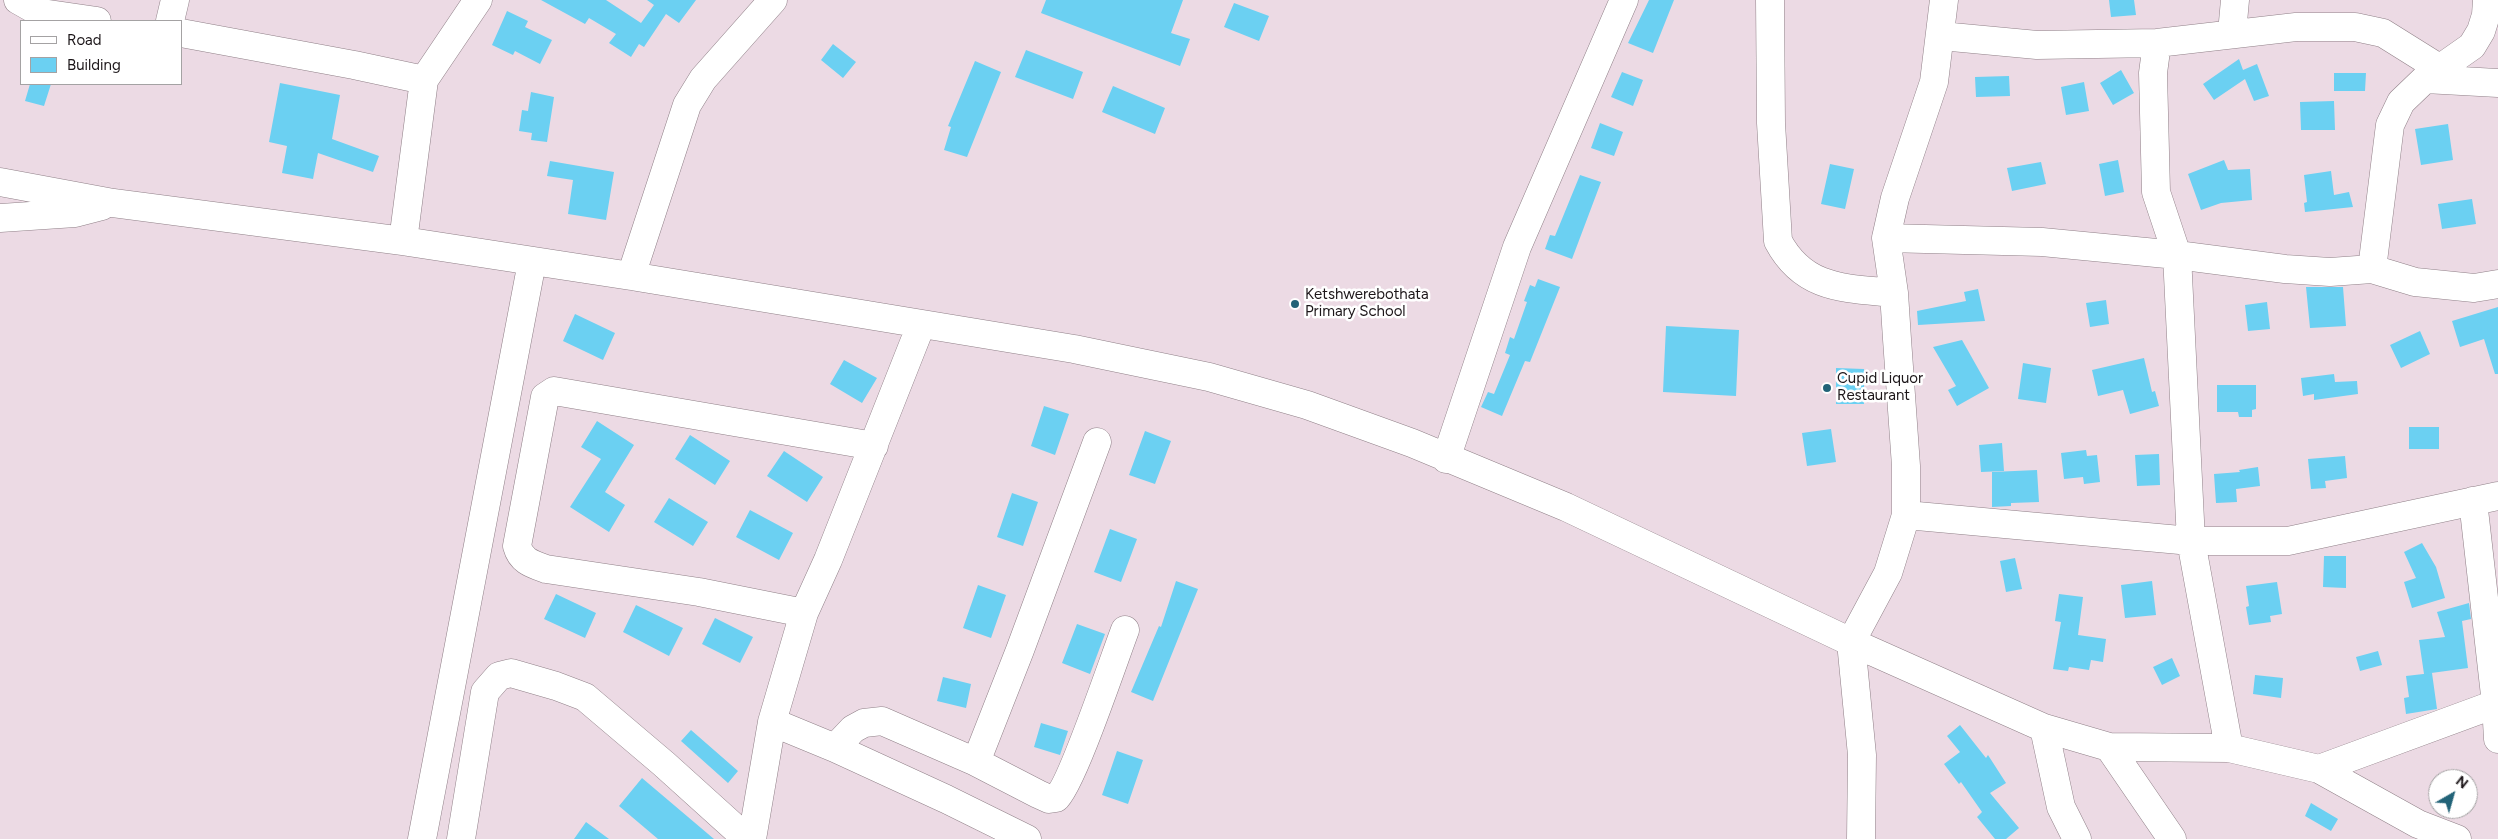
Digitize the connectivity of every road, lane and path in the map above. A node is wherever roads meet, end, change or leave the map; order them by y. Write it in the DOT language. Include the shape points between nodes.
graph roads {
  1 [pos="18,0"];
  2 [pos="176,0"];
  3 [pos="478,0"];
  4 [pos="773,0"];
  5 [pos="1624,0"];
  6 [pos="1770,0"];
  7 [pos="1944,0"];
  8 [pos="2235,0"];
  9 [pos="2487,0"];
  10 [pos="90,20"];
  11 [pos="170,20"];
  12 [pos="2232,33"];
  13 [pos="182,34"];
  14 [pos="1941,36"];
  15 [pos="2157,43"];
  16 [pos="2432,73"];
  17 [pos="424,80"];
  18 [pos="2498,83"];
  19 [pos="0,182"];
  20 [pos="113,203"];
  21 [pos="0,218"];
  22 [pos="1886,238"];
  23 [pos="403,241"];
  24 [pos="2178,254"];
  25 [pos="532,262"];
  26 [pos="2372,269"];
  27 [pos="631,276"];
  28 [pos="2498,284"];
  29 [pos="1894,292"];
  30 [pos="921,325"];
  31 [pos="1097,442"];
  32 [pos="874,446"];
  33 [pos="1446,458"];
  34 [pos="2485,498"];
  35 [pos="1906,515"];
  36 [pos="2191,541"];
  37 [pos="804,613"];
  38 [pos="1125,630"];
  39 [pos="1851,642"];
  40 [pos="2497,704"];
  41 [pos="772,722"];
  42 [pos="2044,728"];
  43 [pos="2498,739"];
  44 [pos="2108,747"];
  45 [pos="835,748"];
  46 [pos="2229,748"];
  47 [pos="976,762"];
  48 [pos="2319,769"];
  49 [pos="422,839"];
  50 [pos="461,839"];
  51 [pos="746,839"];
  52 [pos="752,839"];
  53 [pos="1027,839"];
  54 [pos="1861,839"];
  55 [pos="2077,839"];
  56 [pos="2172,839"];
  57 [pos="2457,839"];
  1 -- 10 [label="street" via="41,13"];
  2 -- 11 [label="street"];
  3 -- 17 [label="street"];
  4 -- 27 [label="street" via="703,79 687,105"];
  5 -- 33 [label="street" via="1517,247"];
  6 -- 29 [label="street" via="1771,123 1778,241 1786,256 1816,280 1838,288"];
  7 -- 14 [label="street"];
  8 -- 12 [label="street"];
  9 -- 16 [label="street" via="2481,31 2472,46"];
  12 -- 15 [label="street"];
  12 -- 16 [label="street" via="2296,27 2355,27 2384,33"];
  13 -- 17 [label="street"];
  14 -- 15 [label="street" via="2037,45"];
  14 -- 22 [label="street" via="1934,82 1895,198"];
  15 -- 24 [label="street" via="2153,72 2156,192"];
  16 -- 18 [label="street"];
  16 -- 26 [label="street" via="2401,102 2390,125"];
  17 -- 23 [label="street"];
  19 -- 20 [label="street"];
  20 -- 21 [label="street" via="75,213"];
  20 -- 23 [label="street"];
  22 -- 24 [label="street" via="2042,242"];
  22 -- 29 [label="street"];
  23 -- 25 [label="street"];
  24 -- 26 [label="street" via="2284,269 2330,272"];
  24 -- 36 [label="street"];
  25 -- 27 [label="street"];
  25 -- 49 [label="street"];
  26 -- 28 [label="street" via="2415,282 2474,288"];
  27 -- 30 [label="street"];
  29 -- 35 [label="street" via="1906,466"];
  30 -- 32 [label="street"];
  30 -- 33 [label="street" via="1074,349 1209,377 1307,405"];
  31 -- 47 [label="street"];
  32 -- 37 [label="street"];
  32 -- 37 [label="street" via="554,391 545,397 517,546 525,560 546,569 699,592"];
  33 -- 39 [label="street" via="1566,507"];
  34 -- 36 [label="street" via="2288,541"];
  34 -- 40 [label="street"];
  35 -- 36 [label="street"];
  35 -- 39 [label="street" via="1888,572"];
  36 -- 46 [label="street"];
  37 -- 41 [label="street"];
  38 -- 47 [label="street" via="1060,795 1049,798"];
  39 -- 42 [label="street"];
  39 -- 54 [label="street" via="1862,755"];
  40 -- 43 [label="street"];
  40 -- 48 [label="street"];
  41 -- 45 [label="street"];
  41 -- 52 [label="street"];
  42 -- 44 [label="street"];
  42 -- 55 [label="street" via="2061,807"];
  44 -- 46 [label="street"];
  44 -- 56 [label="street"];
  45 -- 47 [label="street" via="853,729 864,723 882,721"];
  45 -- 53 [label="street"];
  46 -- 48 [label="street"];
  48 -- 57 [label="street" via="2418,824"];
  50 -- 51 [label="street" via="485,692 499,676 511,673 585,696"];
}
